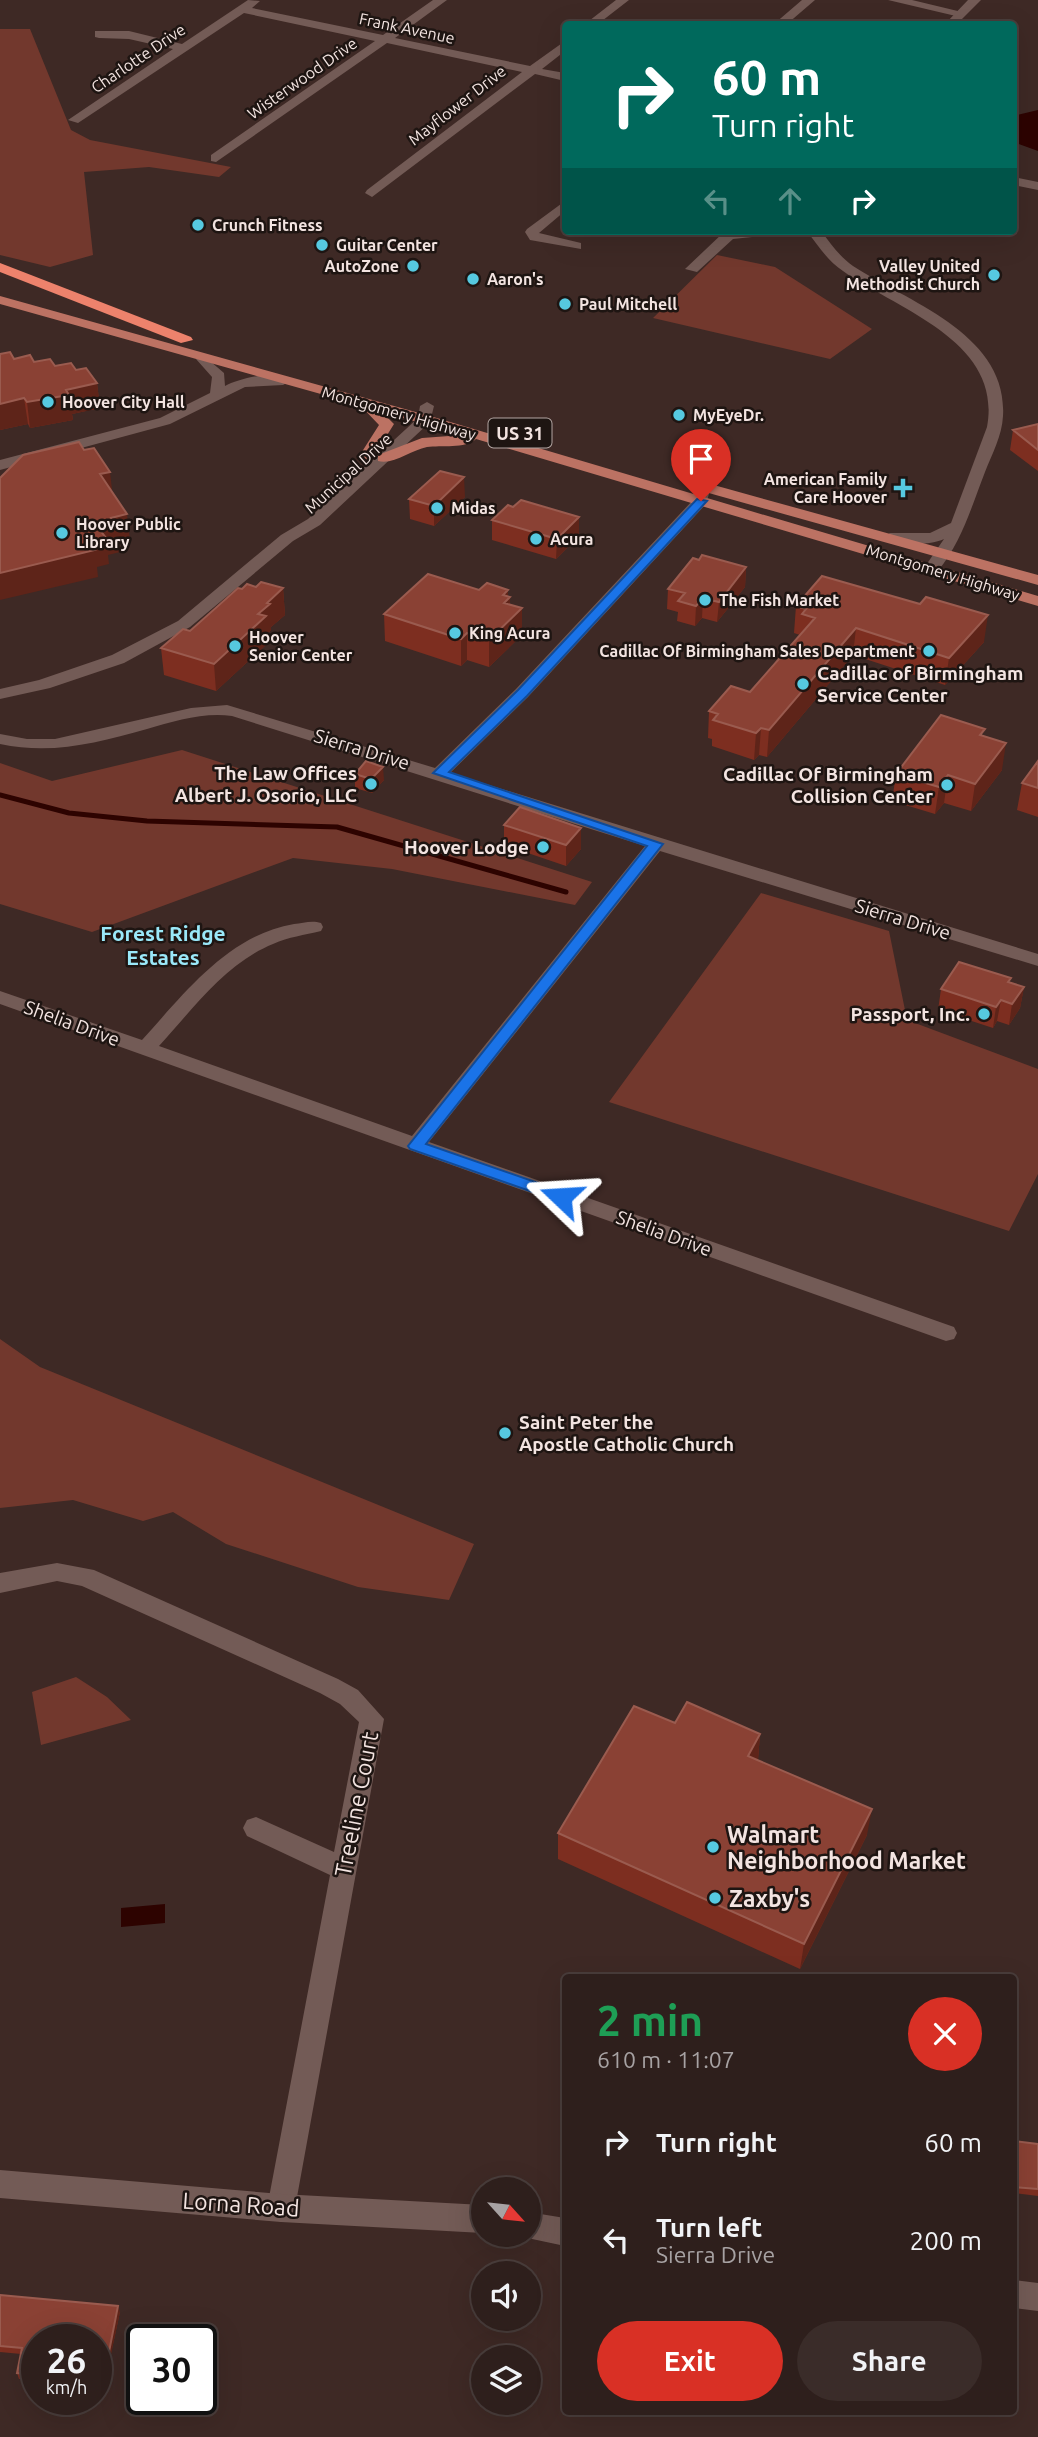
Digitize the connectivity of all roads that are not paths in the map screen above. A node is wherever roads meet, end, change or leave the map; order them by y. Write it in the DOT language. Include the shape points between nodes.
graph roads {
  1 [pos="256,0"];
  2 [pos="441,0"];
  3 [pos="623,0"];
  4 [pos="809,0"];
  5 [pos="894,0"];
  6 [pos="975,0"];
  7 [pos="242,9"];
  8 [pos="960,13"];
  9 [pos="595,21"];
  10 [pos="784,21"];
  11 [pos="953,21"];
  12 [pos="99,34"];
  13 [pos="385,39"];
  14 [pos="181,47"];
  15 [pos="562,47"];
  16 [pos="531,70"];
  17 [pos="562,76"];
  18 [pos="74,120"];
  19 [pos="216,158"];
  20 [pos="1017,182"];
  21 [pos="1038,186"];
  22 [pos="372,193"];
  23 [pos="562,207"];
  24 [pos="730,235"];
  25 [pos="817,235"];
  26 [pos="576,246"];
  27 [pos="0,267"];
  28 [pos="692,269"];
  29 [pos="0,289"];
  30 [pos="0,300"];
  31 [pos="186,340"];
  32 [pos="203,359"];
  33 [pos="283,380"];
  34 [pos="217,393"];
  35 [pos="359,401"];
  36 [pos="422,414"];
  37 [pos="502,442"];
  38 [pos="366,458"];
  39 [pos="383,458"];
  40 [pos="0,466"];
  41 [pos="702,494"];
  42 [pos="959,526"];
  43 [pos="287,538"];
  44 [pos="890,538"];
  45 [pos="944,554"];
  46 [pos="932,568"];
  47 [pos="1038,580"];
  48 [pos="1038,601"];
  49 [pos="0,694"];
  50 [pos="0,739"];
  51 [pos="440,773"];
  52 [pos="656,844"];
  53 [pos="314,927"];
  54 [pos="1038,960"];
  55 [pos="0,997"];
  56 [pos="145,1049"];
  57 [pos="415,1146"];
  58 [pos="946,1333"];
  59 [pos="0,1583"];
  60 [pos="256,1828"];
  61 [pos="344,1869"];
  62 [pos="0,2184"];
  63 [pos="281,2208"];
  64 [pos="471,2218"];
  65 [pos="541,2228"];
  66 [pos="562,2232"];
  67 [pos="1017,2295"];
  68 [pos="1038,2298"];
  1 -- 7 [label="street, Charlotte Drive"];
  2 -- 13 [label="street, Wisterwood Drive"];
  3 -- 9 [label="street"];
  4 -- 10 [label="street"];
  5 -- 8 [label="street"];
  6 -- 8 [label="street"];
  7 -- 13 [label="street, Frank Avenue"];
  7 -- 14 [label="street, Charlotte Drive"];
  8 -- 11 [label="street"];
  12 -- 14 [label="street" via="129,34"];
  13 -- 16 [label="street, Frank Avenue"];
  13 -- 19 [label="street, Wisterwood Drive"];
  14 -- 18 [label="street, Charlotte Drive"];
  15 -- 16 [label="street, Mayflower Drive"];
  16 -- 17 [label="street, Frank Avenue"];
  16 -- 22 [label="street, Mayflower Drive"];
  20 -- 21 [label="street"];
  23 -- 26 [label="street" via="532,232 536,237"];
  24 -- 28 [label="street"];
  25 -- 42 [label="street" via="848,268 966,344 995,384 997,415"];
  27 -- 31 [label="highway"];
  29 -- 31 [label="main road, Montgomery Highway / US 31"];
  30 -- 32 [label="main road, Montgomery Highway / US 31"];
  31 -- 36 [label="main road, Montgomery Highway / US 31"];
  32 -- 33 [label="main road, Montgomery Highway / US 31"];
  32 -- 34 [label="street" via="219,376"];
  33 -- 34 [label="street" via="250,381"];
  33 -- 35 [label="main road, Montgomery Highway / US 31"];
  34 -- 40 [label="street" via="165,421"];
  35 -- 36 [label="main road, Montgomery Highway / US 31"];
  35 -- 38 [label="main road" via="387,424"];
  36 -- 37 [label="main road, Montgomery Highway / US 31"];
  36 -- 38 [label="street, Municipal Drive"];
  36 -- 39 [label="street, Municipal Drive"];
  36 -- 41 [label="main road, Montgomery Highway / US 31"];
  37 -- 39 [label="main road" via="442,439"];
  37 -- 41 [label="main road, Montgomery Highway / US 31"];
  38 -- 43 [label="street, Municipal Drive" via="290,526"];
  39 -- 43 [label="street, Municipal Drive" via="314,522"];
  41 -- 44 [label="main road, Montgomery Highway / US 31"];
  41 -- 46 [label="main road, Montgomery Highway / US 31"];
  41 -- 51 [label="street" via="523,693"];
  42 -- 44 [label="street" via="933,538"];
  42 -- 45 [label="street"];
  43 -- 49 [label="street, Municipal Drive" via="211,604 139,649 44,684"];
  44 -- 45 [label="main road, Montgomery Highway / US 31"];
  45 -- 46 [label="street"];
  45 -- 47 [label="main road, Montgomery Highway / US 31"];
  46 -- 48 [label="main road, Montgomery Highway / US 31"];
  50 -- 51 [label="street, Sierra Drive" via="82,741 175,715 221,709"];
  51 -- 52 [label="street, Sierra Drive"];
  52 -- 54 [label="street, Sierra Drive"];
  52 -- 57 [label="street"];
  53 -- 56 [label="street, Shelia Drive" via="279,933 243,950"];
  55 -- 56 [label="street, Shelia Drive"];
  56 -- 57 [label="street, Shelia Drive"];
  57 -- 58 [label="street, Shelia Drive"];
  59 -- 61 [label="street, Treeline Court" via="57,1572 86,1577 349,1697 372,1719"];
  60 -- 61 [label="street"];
  61 -- 63 [label="street, Treeline Court"];
  62 -- 63 [label="street, Lorna Road"];
  63 -- 64 [label="street, Lorna Road"];
  65 -- 66 [label="street"];
  67 -- 68 [label="street"];
}
